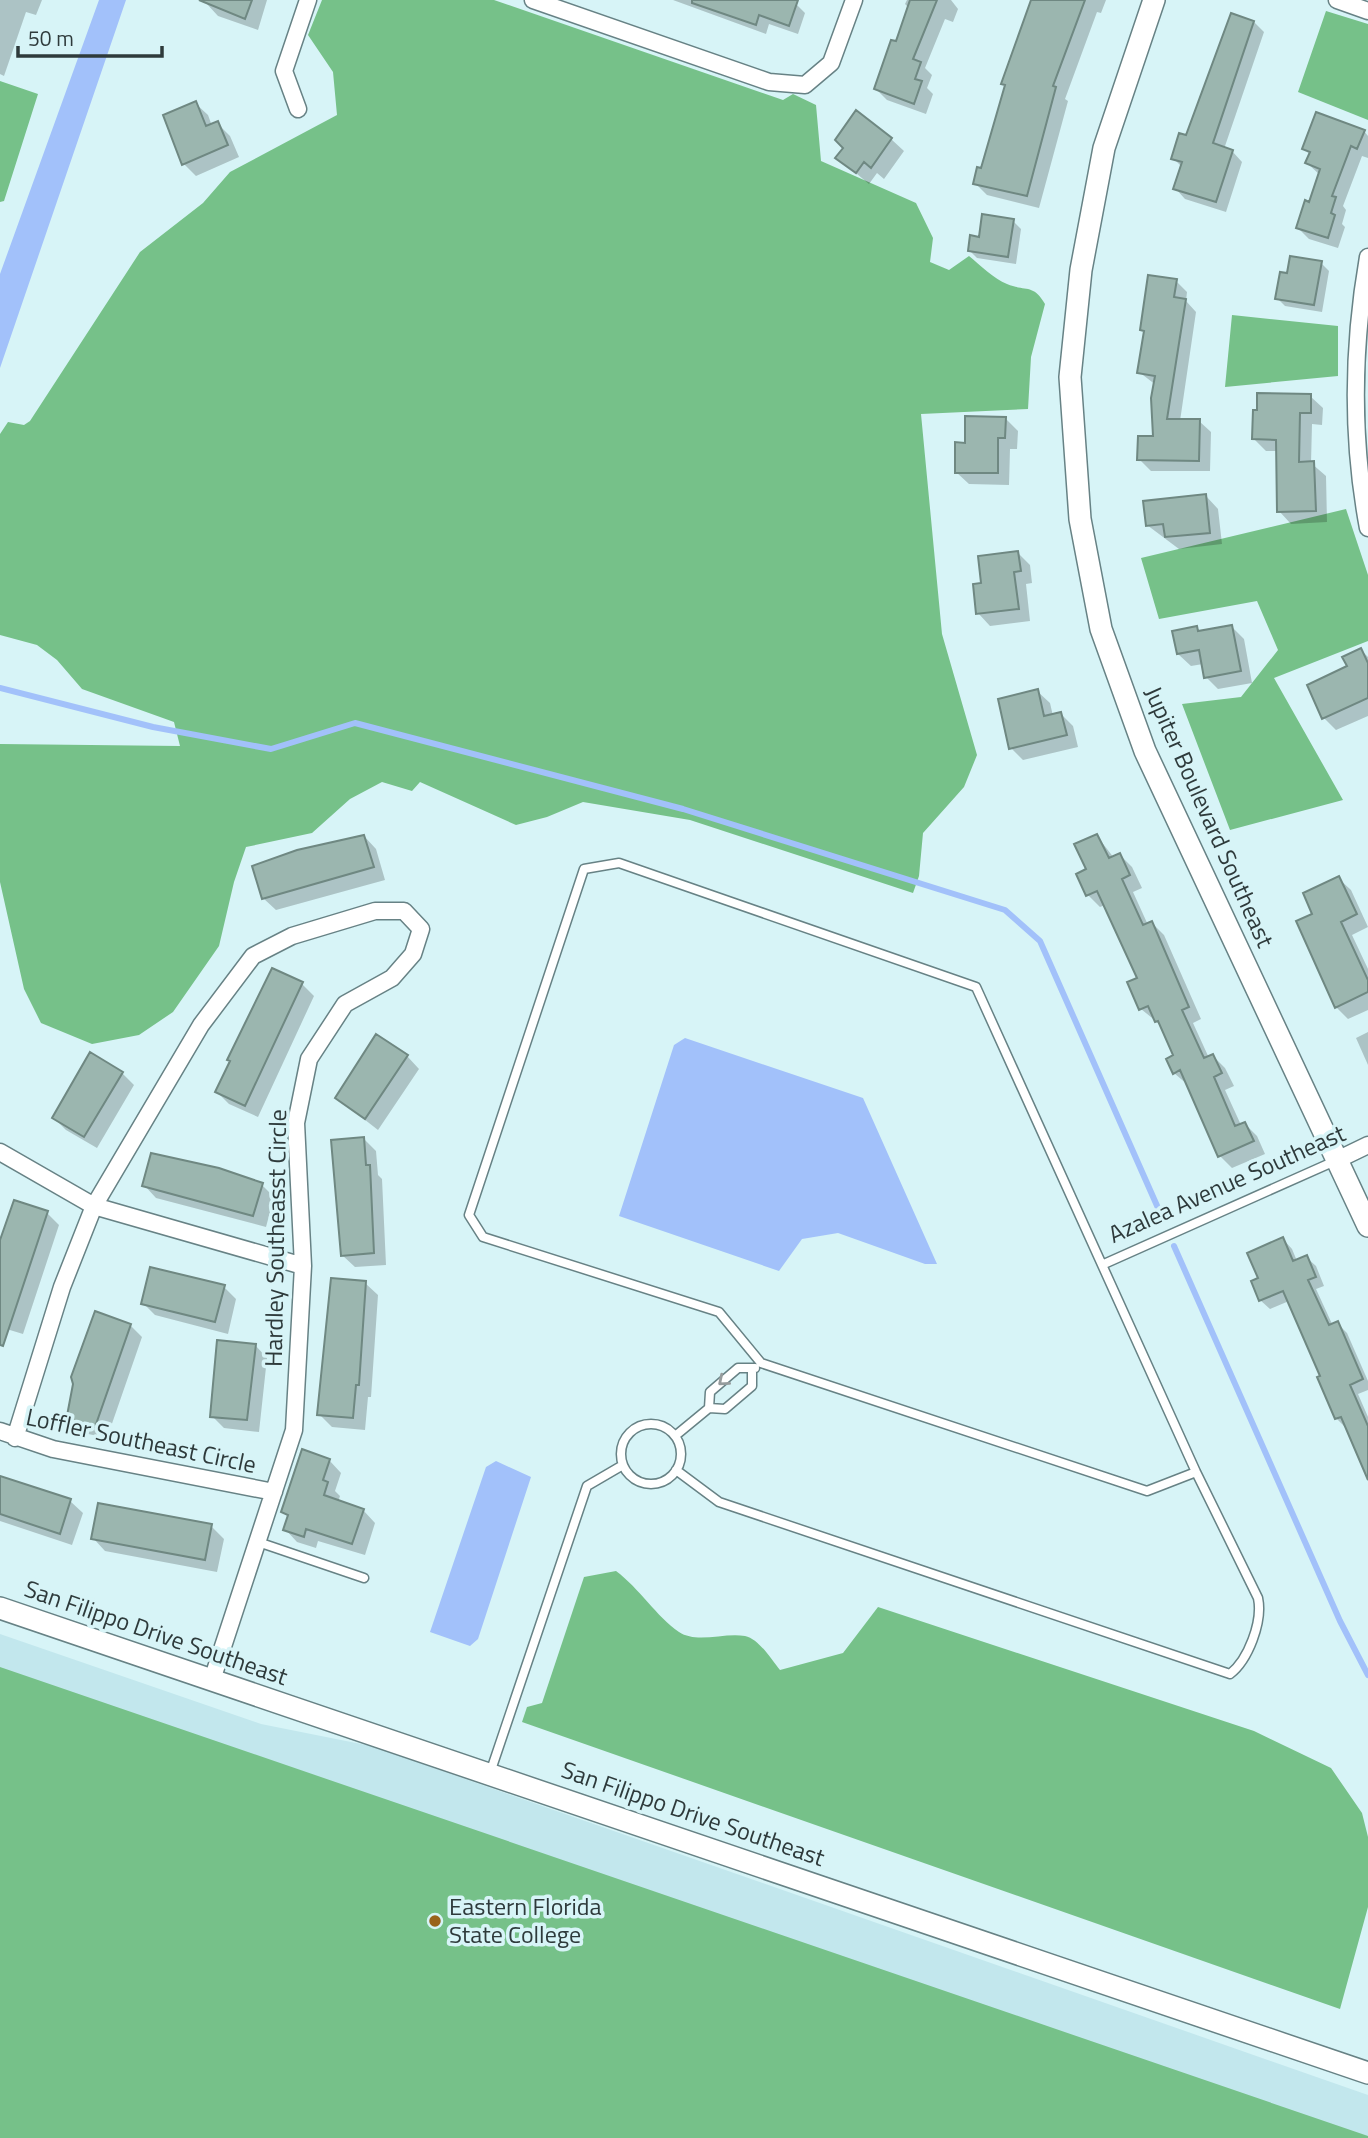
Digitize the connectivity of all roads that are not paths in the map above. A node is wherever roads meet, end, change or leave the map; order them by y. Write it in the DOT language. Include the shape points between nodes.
graph roads {
  1 [pos="308,0"];
  2 [pos="533,0"];
  3 [pos="854,0"];
  4 [pos="1154,0"];
  5 [pos="1337,0"];
  6 [pos="1368,11"];
  7 [pos="298,109"];
  8 [pos="1368,257"];
  9 [pos="1364,305"];
  10 [pos="1368,528"];
  11 [pos="1368,1145"];
  12 [pos="0,1152"];
  13 [pos="1337,1160"];
  14 [pos="94,1206"];
  15 [pos="1368,1226"];
  16 [pos="1104,1264"];
  17 [pos="303,1266"];
  18 [pos="761,1363"];
  19 [pos="752,1370"];
  20 [pos="709,1408"];
  21 [pos="7,1435"];
  22 [pos="676,1436"];
  23 [pos="623,1465"];
  24 [pos="676,1470"];
  25 [pos="1196,1472"];
  26 [pos="274,1492"];
  27 [pos="258,1542"];
  28 [pos="364,1578"];
  29 [pos="0,1608"];
  30 [pos="212,1680"];
  31 [pos="490,1773"];
  32 [pos="1368,2073"];
  1 -- 7 [label="street" via="284,71"];
  2 -- 3 [label="street" via="769,82 805,85 831,62"];
  4 -- 13 [label="street, Jupiter Boulevard Southeast" via="1104,148 1081,270 1070,377 1080,519 1101,629 1145,751"];
  5 -- 6 [label="street"];
  8 -- 9 [label="street"];
  9 -- 10 [label="street" via="1353,387 1358,473"];
  11 -- 13 [label="street, Azalea Avenue Southeast"];
  12 -- 14 [label="street"];
  13 -- 15 [label="street, Jupiter Boulevard Southeast"];
  13 -- 16 [label="lane, Azalea Avenue Southeast"];
  14 -- 17 [label="street"];
  14 -- 17 [label="street, Hardley Southeasst Circle" via="201,1025 253,956 292,936 363,914 404,911 421,929 413,954 391,978 345,1004 309,1059 296,1123"];
  14 -- 21 [label="street, Hardley Southeasst Circle"];
  16 -- 18 [label="lane" via="976,987 619,863 584,869 469,1215 483,1237 719,1312"];
  16 -- 25 [label="lane"];
  17 -- 26 [label="street, Hardley Southeasst Circle" via="294,1430"];
  18 -- 19 [label="lane"];
  18 -- 25 [label="lane" via="1147,1491"];
  19 -- 20 [label="lane, one-way" via="738,1368 710,1392"];
  19 -- 20 [label="lane" via="752,1385 725,1409"];
  20 -- 22 [label="lane"];
  21 -- 26 [label="street, Loffler Southeast Circle" via="52,1449"];
  22 -- 23 [label="lane" via="659,1424 639,1426 624,1440"];
  22 -- 24 [label="lane" via="681,1454"];
  23 -- 24 [label="lane" via="631,1477 649,1484 667,1479"];
  23 -- 31 [label="lane" via="587,1486"];
  24 -- 25 [label="lane" via="719,1502 1230,1674 1242,1664 1261,1611"];
  26 -- 27 [label="street, Hardley Southeasst Circle"];
  27 -- 28 [label="lane"];
  27 -- 30 [label="street, Hardley Southeasst Circle"];
  29 -- 30 [label="street, San Filippo Drive Southeast"];
  30 -- 31 [label="street, San Filippo Drive Southeast"];
  31 -- 32 [label="street, San Filippo Drive Southeast"];
}
